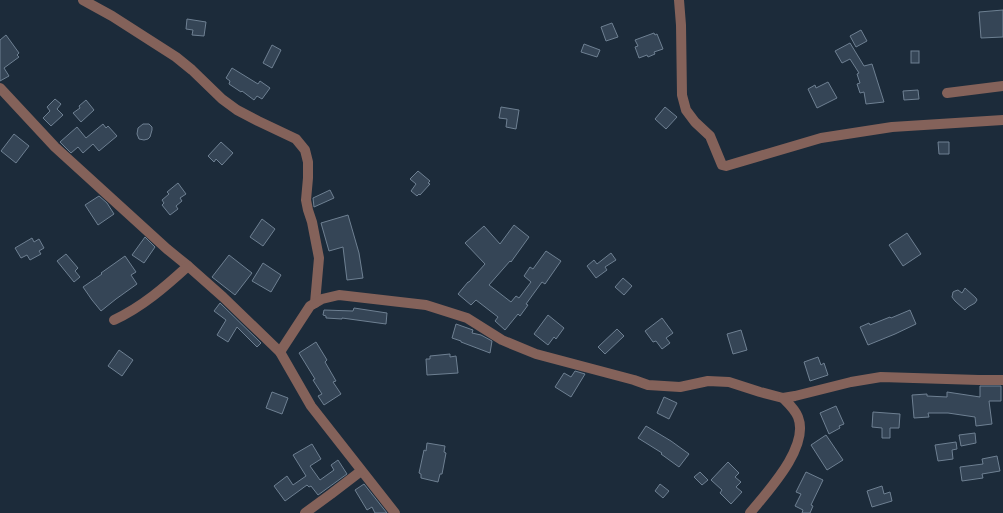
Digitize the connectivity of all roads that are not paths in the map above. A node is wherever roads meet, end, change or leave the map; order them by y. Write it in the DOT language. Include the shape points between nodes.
graph roads {
  1 [pos="83,0"];
  2 [pos="679,0"];
  3 [pos="1003,86"];
  4 [pos="0,88"];
  5 [pos="947,93"];
  6 [pos="1003,120"];
  7 [pos="188,266"];
  8 [pos="315,303"];
  9 [pos="114,320"];
  10 [pos="280,352"];
  11 [pos="1003,380"];
  12 [pos="783,398"];
  13 [pos="361,471"];
  14 [pos="305,513"];
  15 [pos="395,513"];
  16 [pos="750,513"];
  1 -- 8 [label="street" via="135,30 176,58 237,110 296,139 305,150 308,162 306,200 319,258"];
  2 -- 6 [label="street" via="682,95 686,110 710,136 724,166 821,138 892,127"];
  3 -- 5 [label="street"];
  4 -- 7 [label="street" via="55,147"];
  7 -- 9 [label="street" via="149,299"];
  7 -- 10 [label="street"];
  8 -- 10 [label="street" via="310,306"];
  8 -- 12 [label="street" via="339,295 426,305 467,318 502,340 536,354 648,385 680,387 708,381 729,382"];
  10 -- 13 [label="street" via="311,406"];
  11 -- 12 [label="street" via="881,377"];
  12 -- 16 [label="street" via="799,418 798,443 780,476"];
  13 -- 14 [label="street"];
  13 -- 15 [label="street"];
}
